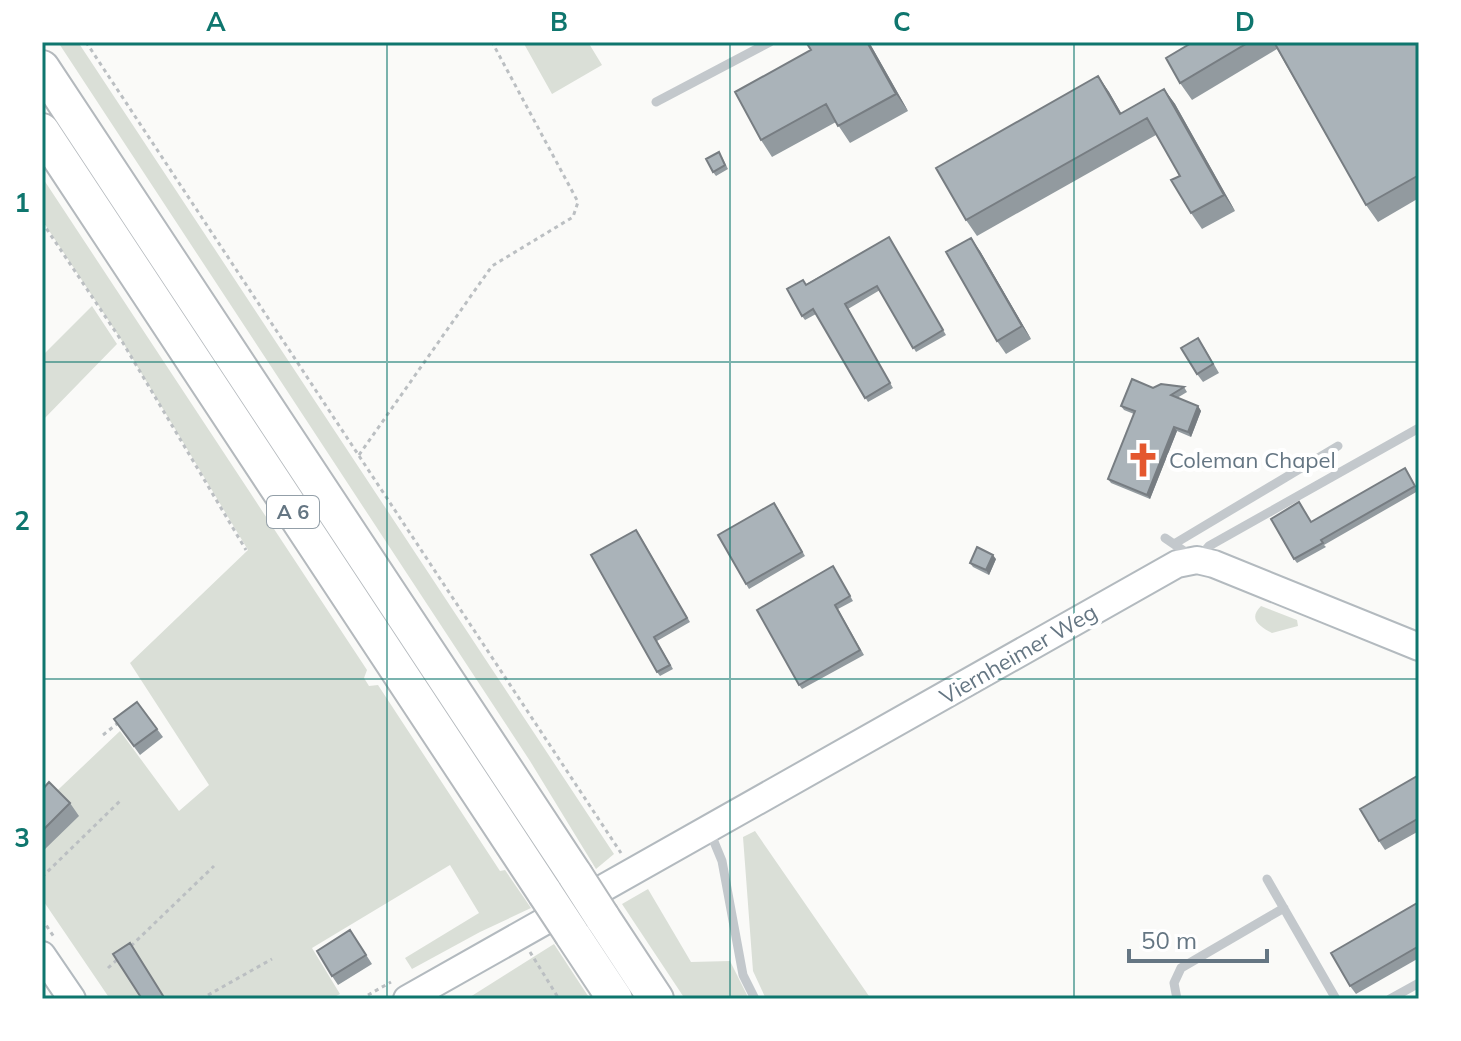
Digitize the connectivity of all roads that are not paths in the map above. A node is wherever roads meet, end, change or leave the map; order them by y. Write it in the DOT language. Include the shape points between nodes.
graph roads {
  1 [pos="770,42"];
  2 [pos="42,68"];
  3 [pos="656,102"];
  4 [pos="42,131"];
  5 [pos="1419,428"];
  6 [pos="1338,446"];
  7 [pos="1165,538"];
  8 [pos="1174,544"];
  9 [pos="1197,560"];
  10 [pos="1419,647"];
  11 [pos="708,829"];
  12 [pos="1267,879"];
  13 [pos="1284,908"];
  14 [pos="42,955"];
  15 [pos="1419,983"];
  16 [pos="401,989"];
  17 [pos="72,999"];
  18 [pos="615,999"];
  19 [pos="656,999"];
  20 [pos="755,999"];
  21 [pos="1177,999"];
  22 [pos="1336,999"];
  23 [pos="1390,999"];
  1 -- 3 [label="lane"];
  2 -- 19 [label="highway, A 6, bridge"];
  4 -- 18 [label="highway, A 6, bridge"];
  5 -- 9 [label="lane" via="1209,546"];
  6 -- 8 [label="lane"];
  7 -- 8 [label="lane"];
  8 -- 9 [label="lane"];
  9 -- 10 [label="street"];
  9 -- 11 [label="street, Viernheimer Weg" via="1177,564"];
  11 -- 16 [label="street, Viernheimer Weg" via="519,936"];
  11 -- 20 [label="lane" via="722,861 743,975"];
  12 -- 13 [label="lane"];
  13 -- 21 [label="lane" via="1181,968 1174,983"];
  13 -- 22 [label="lane"];
  14 -- 17 [label="street"];
  15 -- 23 [label="lane"];
}
